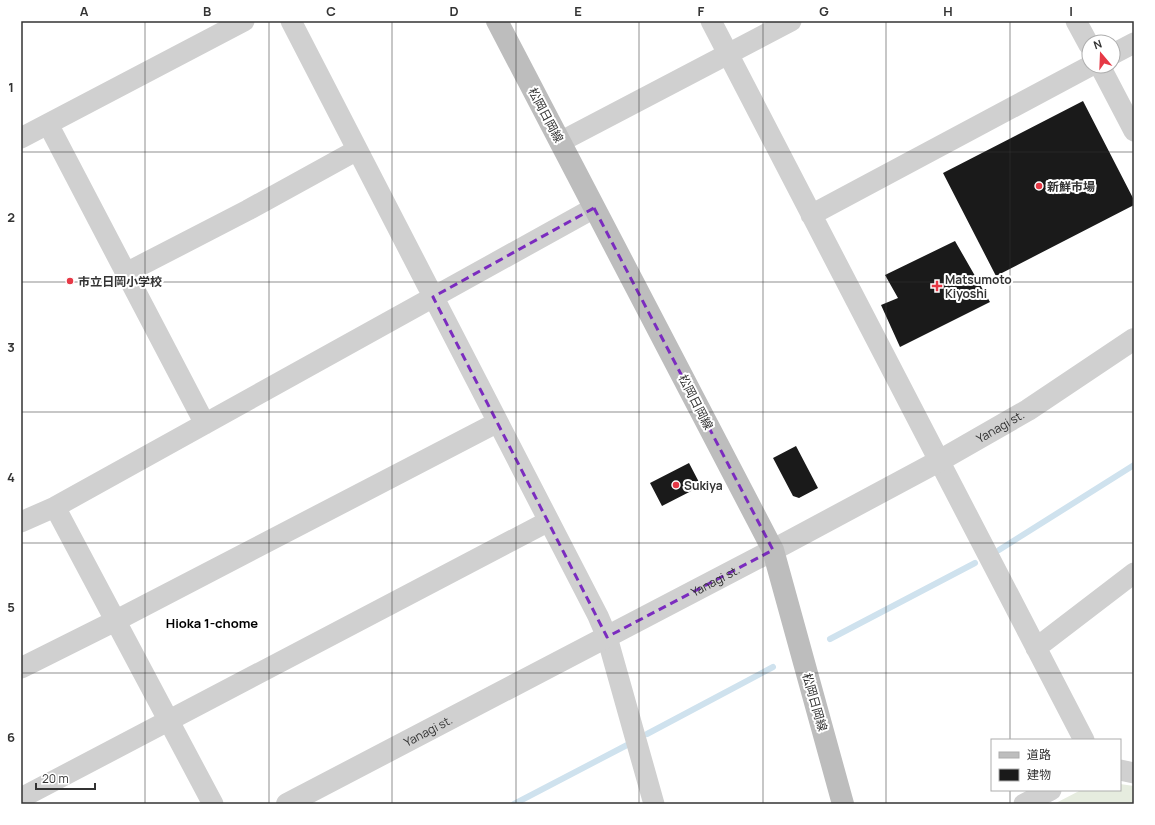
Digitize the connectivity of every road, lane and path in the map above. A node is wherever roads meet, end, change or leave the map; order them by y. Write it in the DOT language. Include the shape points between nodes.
graph roads {
  1 [pos="244,21"];
  2 [pos="291,21"];
  3 [pos="497,21"];
  4 [pos="711,21"];
  5 [pos="791,21"];
  6 [pos="1076,21"];
  7 [pos="1083,34"];
  8 [pos="1134,43"];
  9 [pos="1121,50"];
  10 [pos="728,54"];
  11 [pos="1081,71"];
  12 [pos="1104,74"];
  13 [pos="48,124"];
  14 [pos="1134,132"];
  15 [pos="21,138"];
  16 [pos="560,142"];
  17 [pos="357,150"];
  18 [pos="594,208"];
  19 [pos="811,215"];
  20 [pos="126,274"];
  21 [pos="433,297"];
  22 [pos="1134,339"];
  23 [pos="498,422"];
  24 [pos="205,424"];
  25 [pos="939,461"];
  26 [pos="55,507"];
  27 [pos="549,521"];
  28 [pos="21,522"];
  29 [pos="773,550"];
  30 [pos="1134,573"];
  31 [pos="115,621"];
  32 [pos="607,637"];
  33 [pos="1036,648"];
  34 [pos="21,668"];
  35 [pos="169,720"];
  36 [pos="1083,739"];
  37 [pos="1121,770"];
  38 [pos="1134,773"];
  39 [pos="1049,791"];
  40 [pos="21,798"];
  41 [pos="213,804"];
  42 [pos="287,804"];
  43 [pos="654,804"];
  44 [pos="843,804"];
  45 [pos="1024,804"];
  1 -- 13 [label="street"];
  2 -- 17 [label="street"];
  3 -- 16 [label="main road, 松岡日岡線"];
  4 -- 10 [label="street"];
  5 -- 10 [label="street"];
  6 -- 7 [label="street"];
  8 -- 9 [label="street"];
  10 -- 16 [label="street"];
  10 -- 19 [label="street"];
  11 -- 19 [label="street"];
  12 -- 14 [label="street"];
  13 -- 15 [label="street"];
  13 -- 20 [label="street"];
  16 -- 18 [label="main road, 松岡日岡線"];
  17 -- 20 [label="street"];
  17 -- 21 [label="street"];
  18 -- 21 [label="street"];
  18 -- 29 [label="main road, 松岡日岡線"];
  19 -- 25 [label="street"];
  20 -- 24 [label="street"];
  21 -- 23 [label="street"];
  21 -- 24 [label="street"];
  22 -- 25 [label="street, Yanagi st." via="1028,410"];
  23 -- 27 [label="street"];
  23 -- 31 [label="street"];
  24 -- 26 [label="street"];
  25 -- 29 [label="street, Yanagi st."];
  25 -- 33 [label="street"];
  26 -- 28 [label="street"];
  26 -- 31 [label="street"];
  27 -- 32 [label="street"];
  27 -- 35 [label="street"];
  29 -- 32 [label="street, Yanagi st."];
  29 -- 44 [label="main road, 松岡日岡線"];
  30 -- 33 [label="street"];
  31 -- 34 [label="street"];
  31 -- 35 [label="street"];
  32 -- 42 [label="street, Yanagi st."];
  32 -- 43 [label="street"];
  33 -- 36 [label="street"];
  35 -- 40 [label="street"];
  35 -- 41 [label="street"];
  37 -- 38 [label="street"];
  39 -- 45 [label="street"];
}
